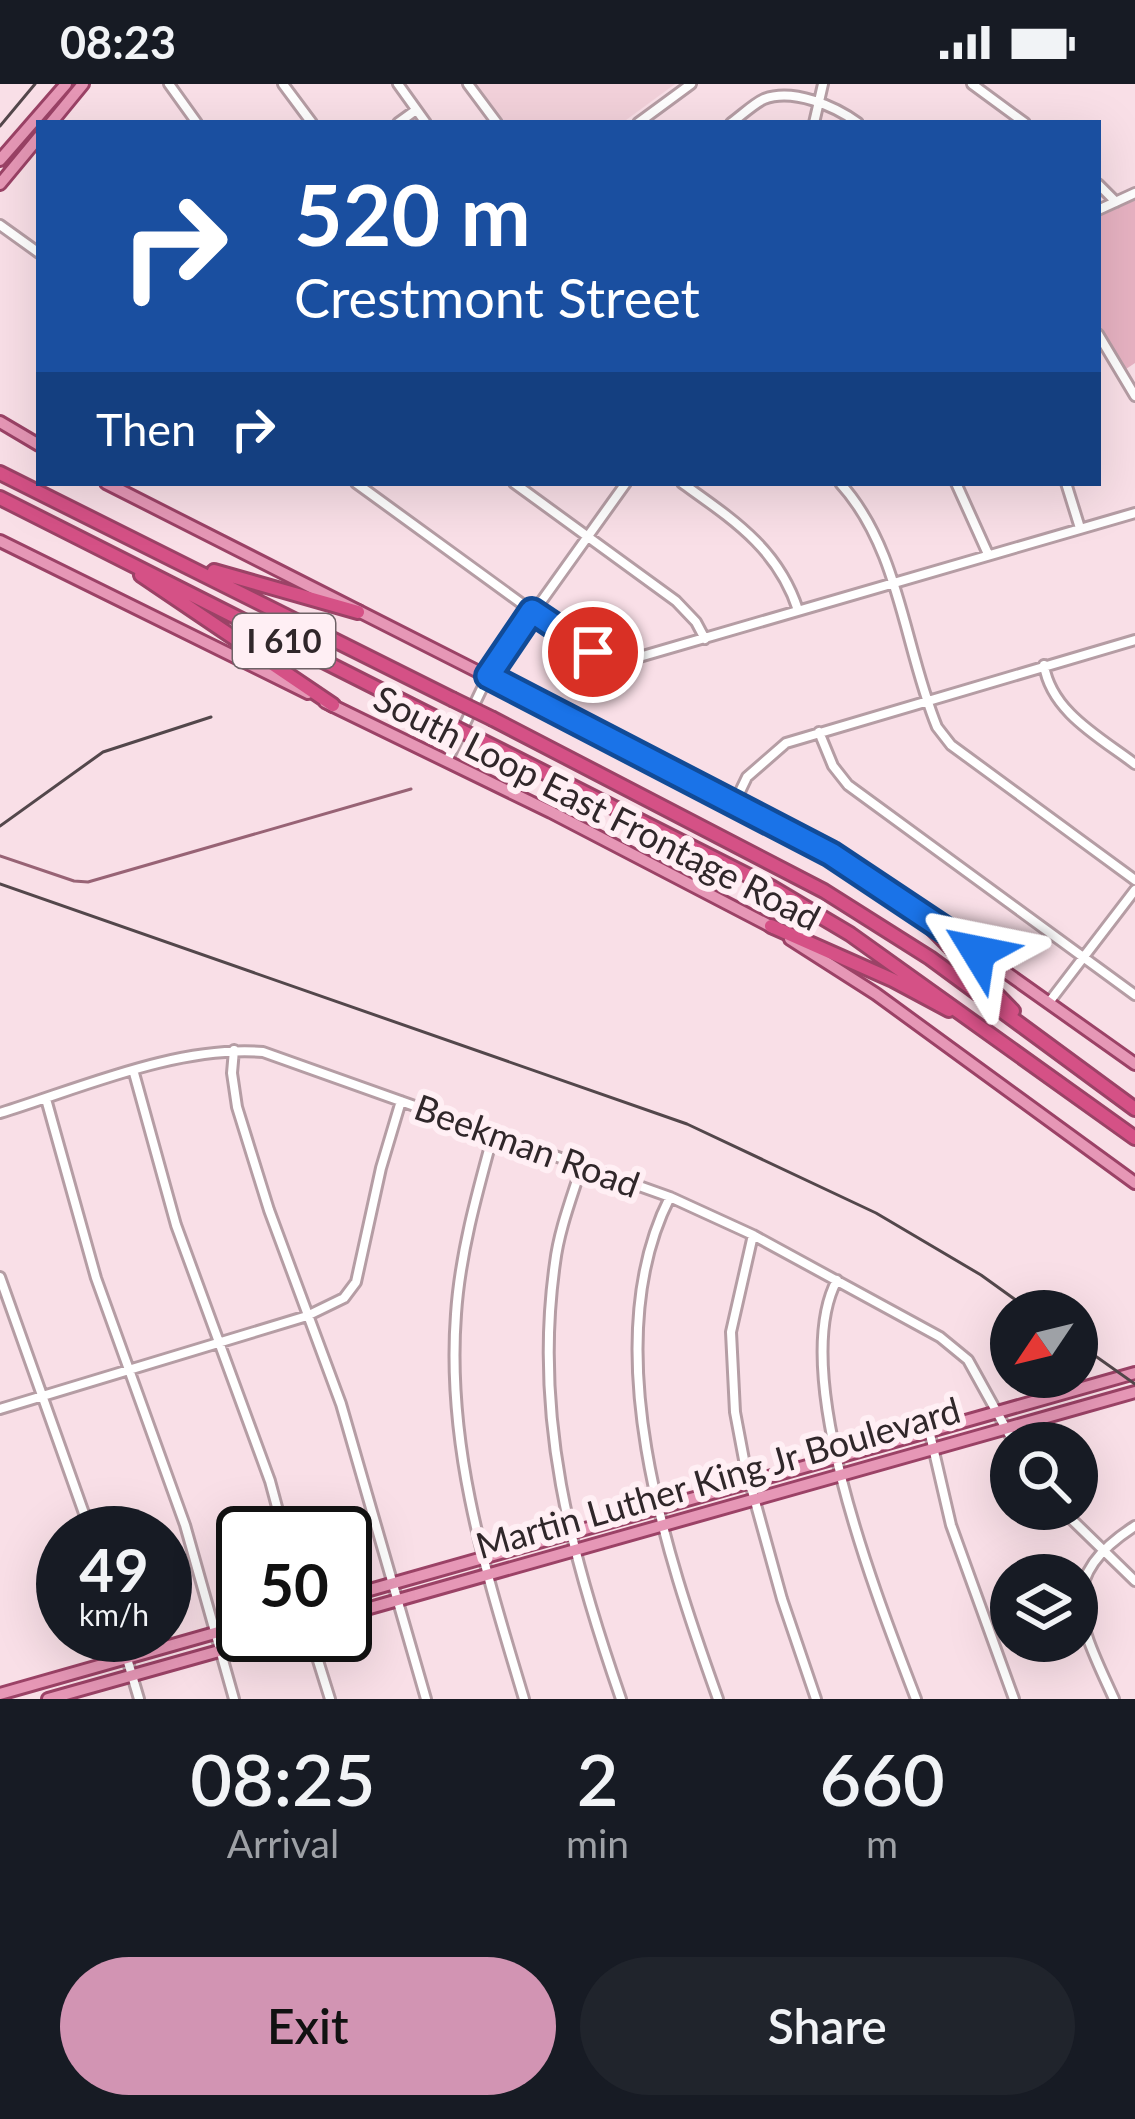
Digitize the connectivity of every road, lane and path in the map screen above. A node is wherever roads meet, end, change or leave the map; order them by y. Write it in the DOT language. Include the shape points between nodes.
graph roads {
  1 [pos="83,84"];
  2 [pos="169,84"];
  3 [pos="284,84"];
  4 [pos="398,84"];
  5 [pos="468,84"];
  6 [pos="691,84"];
  7 [pos="823,84"];
  8 [pos="972,84"];
  9 [pos="64,93"];
  10 [pos="817,103"];
  11 [pos="416,110"];
  12 [pos="38,120"];
  13 [pos="195,120"];
  14 [pos="310,120"];
  15 [pos="402,120"];
  16 [pos="424,120"];
  17 [pos="495,120"];
  18 [pos="642,120"];
  19 [pos="735,120"];
  20 [pos="814,120"];
  21 [pos="854,120"];
  22 [pos="1021,120"];
  23 [pos="36,122"];
  24 [pos="36,141"];
  25 [pos="0,160"];
  26 [pos="0,184"];
  27 [pos="1101,187"];
  28 [pos="1135,193"];
  29 [pos="1116,202"];
  30 [pos="1101,210"];
  31 [pos="0,225"];
  32 [pos="36,251"];
  33 [pos="1101,339"];
  34 [pos="1135,396"];
  35 [pos="0,422"];
  36 [pos="36,443"];
  37 [pos="0,472"];
  38 [pos="112,486"];
  39 [pos="360,486"];
  40 [pos="518,486"];
  41 [pos="624,486"];
  42 [pos="686,486"];
  43 [pos="842,486"];
  44 [pos="957,486"];
  45 [pos="1067,486"];
  46 [pos="0,498"];
  47 [pos="1135,513"];
  48 [pos="1080,528"];
  49 [pos="587,537"];
  50 [pos="0,541"];
  51 [pos="988,554"];
  52 [pos="127,562"];
  53 [pos="188,564"];
  54 [pos="892,582"];
  55 [pos="798,610"];
  56 [pos="532,611"];
  57 [pos="358,612"];
  58 [pos="705,639"];
  59 [pos="1135,640"];
  60 [pos="1044,665"];
  61 [pos="488,676"];
  62 [pos="926,700"];
  63 [pos="333,705"];
  64 [pos="819,732"];
  65 [pos="447,761"];
  66 [pos="1135,764"];
  67 [pos="736,802"];
  68 [pos="1135,880"];
  69 [pos="1135,890"];
  70 [pos="906,902"];
  71 [pos="771,926"];
  72 [pos="1084,957"];
  73 [pos="1135,995"];
  74 [pos="1050,1001"];
  75 [pos="992,1033"];
  76 [pos="1039,1038"];
  77 [pos="234,1050"];
  78 [pos="1135,1064"];
  79 [pos="134,1072"];
  80 [pos="46,1099"];
  81 [pos="401,1101"];
  82 [pos="1135,1109"];
  83 [pos="0,1113"];
  84 [pos="494,1135"];
  85 [pos="1135,1138"];
  86 [pos="582,1165"];
  87 [pos="1135,1183"];
  88 [pos="670,1197"];
  89 [pos="753,1235"];
  90 [pos="0,1277"];
  91 [pos="837,1280"];
  92 [pos="308,1316"];
  93 [pos="218,1342"];
  94 [pos="129,1368"];
  95 [pos="1135,1373"];
  96 [pos="1115,1378"];
  97 [pos="1135,1392"];
  98 [pos="43,1396"];
  99 [pos="1121,1396"];
  100 [pos="0,1409"];
  101 [pos="997,1412"];
  102 [pos="1002,1422"];
  103 [pos="1030,1422"];
  104 [pos="929,1430"];
  105 [pos="990,1433"];
  106 [pos="933,1448"];
  107 [pos="837,1457"];
  108 [pos="842,1475"];
  109 [pos="750,1481"];
  110 [pos="754,1499"];
  111 [pos="82,1506"];
  112 [pos="277,1506"];
  113 [pos="661,1508"];
  114 [pos="665,1525"];
  115 [pos="1135,1526"];
  116 [pos="1082,1530"];
  117 [pos="570,1532"];
  118 [pos="575,1550"];
  119 [pos="1103,1552"];
  120 [pos="482,1557"];
  121 [pos="487,1574"];
  122 [pos="1135,1581"];
  123 [pos="395,1583"];
  124 [pos="372,1589"];
  125 [pos="399,1600"];
  126 [pos="372,1608"];
  127 [pos="216,1630"];
  128 [pos="216,1652"];
  129 [pos="113,1662"];
  130 [pos="128,1662"];
  131 [pos="223,1662"];
  132 [pos="318,1662"];
  133 [pos="133,1676"];
  134 [pos="38,1684"];
  135 [pos="0,1694"];
  136 [pos="46,1699"];
  137 [pos="140,1699"];
  138 [pos="234,1699"];
  139 [pos="329,1699"];
  140 [pos="426,1699"];
  141 [pos="524,1699"];
  142 [pos="621,1699"];
  143 [pos="718,1699"];
  144 [pos="816,1699"];
  145 [pos="916,1699"];
  146 [pos="1014,1699"];
  147 [pos="1114,1699"];
  1 -- 9 [label="main road"];
  2 -- 13 [label="street"];
  3 -- 14 [label="street"];
  4 -- 11 [label="street"];
  5 -- 17 [label="street"];
  6 -- 18 [label="street"];
  7 -- 10 [label="street"];
  8 -- 22 [label="street"];
  9 -- 12 [label="main road"];
  10 -- 19 [label="street" via="764,99"];
  10 -- 20 [label="street"];
  10 -- 21 [label="street"];
  11 -- 15 [label="street"];
  11 -- 16 [label="street"];
  23 -- 25 [label="main road"];
  24 -- 26 [label="main road"];
  27 -- 29 [label="street"];
  28 -- 29 [label="street"];
  29 -- 30 [label="street"];
  31 -- 32 [label="street"];
  33 -- 34 [label="street"];
  35 -- 36 [label="main road"];
  37 -- 53 [label="highway, I 610"];
  38 -- 57 [label="main road, South Loop East Frontage Road"];
  39 -- 56 [label="street"];
  40 -- 49 [label="street"];
  41 -- 49 [label="street"];
  42 -- 55 [label="street" via="758,538"];
  43 -- 54 [label="street" via="866,518"];
  44 -- 51 [label="street"];
  45 -- 48 [label="street"];
  46 -- 52 [label="highway, I 610"];
  47 -- 48 [label="street"];
  48 -- 51 [label="street"];
  49 -- 56 [label="street"];
  49 -- 58 [label="street" via="676,601"];
  50 -- 63 [label="main road, South Loop East Frontage Road"];
  51 -- 54 [label="street"];
  52 -- 63 [label="highway"];
  52 -- 75 [label="highway, I 610, bridge" via="771,887"];
  53 -- 57 [label="highway"];
  53 -- 76 [label="highway, I 610, bridge" via="824,891"];
  54 -- 55 [label="street"];
  54 -- 62 [label="street"];
  55 -- 58 [label="street"];
  56 -- 58 [label="street" via="607,658 629,660"];
  56 -- 61 [label="street"];
  57 -- 61 [label="main road, South Loop East Frontage Road"];
  59 -- 60 [label="street"];
  60 -- 62 [label="street"];
  60 -- 66 [label="street" via="1055,696 1075,718"];
  61 -- 65 [label="street"];
  61 -- 67 [label="main road, South Loop East Frontage Road"];
  62 -- 64 [label="street"];
  62 -- 68 [label="street" via="951,745"];
  63 -- 65 [label="main road, South Loop East Frontage Road"];
  64 -- 67 [label="street" via="764,761"];
  64 -- 72 [label="street" via="848,784"];
  65 -- 71 [label="main road, South Loop East Frontage Road"];
  67 -- 70 [label="main road, South Loop East Frontage Road"];
  69 -- 72 [label="street"];
  70 -- 74 [label="main road, South Loop East Frontage Road"];
  70 -- 76 [label="highway"];
  71 -- 75 [label="highway"];
  71 -- 87 [label="main road, South Loop East Frontage Road"];
  72 -- 73 [label="street"];
  72 -- 74 [label="street"];
  74 -- 78 [label="main road, South Loop East Frontage Road"];
  75 -- 85 [label="highway, I 610"];
  76 -- 82 [label="highway, I 610"];
  77 -- 79 [label="street, Beekman Road"];
  77 -- 81 [label="street, Beekman Road" via="262,1052"];
  77 -- 92 [label="street" via="237,1107"];
  79 -- 80 [label="street, Beekman Road"];
  79 -- 93 [label="street"];
  80 -- 83 [label="street, Beekman Road"];
  80 -- 94 [label="street"];
  81 -- 84 [label="street, Beekman Road"];
  81 -- 92 [label="street" via="356,1282 344,1298"];
  84 -- 86 [label="street, Beekman Road"];
  84 -- 120 [label="street" via="474,1204 455,1332 461,1460"];
  86 -- 88 [label="street, Beekman Road"];
  86 -- 117 [label="street" via="555,1261 549,1325 548,1418"];
  88 -- 89 [label="street, Beekman Road"];
  88 -- 113 [label="street" via="644,1283 638,1350 641,1414"];
  89 -- 91 [label="street, Beekman Road"];
  89 -- 109 [label="street" via="731,1332 735,1412"];
  90 -- 98 [label="street"];
  91 -- 101 [label="street, Beekman Road" via="968,1360"];
  91 -- 107 [label="street" via="825,1324 825,1395"];
  92 -- 93 [label="street"];
  92 -- 123 [label="street"];
  93 -- 94 [label="street"];
  93 -- 112 [label="street"];
  94 -- 98 [label="street"];
  94 -- 127 [label="street"];
  95 -- 96 [label="main road, Martin Luther King Jr Boulevard"];
  96 -- 99 [label="main road"];
  96 -- 101 [label="main road, Martin Luther King Jr Boulevard"];
  97 -- 99 [label="main road, Martin Luther King Jr Boulevard"];
  98 -- 100 [label="street"];
  98 -- 111 [label="street"];
  99 -- 103 [label="main road, Martin Luther King Jr Boulevard"];
  101 -- 102 [label="street, Beekman Road"];
  101 -- 104 [label="main road, Martin Luther King Jr Boulevard"];
  104 -- 106 [label="street"];
  104 -- 107 [label="main road, Martin Luther King Jr Boulevard"];
  105 -- 106 [label="main road, Martin Luther King Jr Boulevard"];
  106 -- 108 [label="main road, Martin Luther King Jr Boulevard"];
  106 -- 146 [label="street" via="951,1525"];
  107 -- 108 [label="street"];
  107 -- 109 [label="main road, Martin Luther King Jr Boulevard"];
  108 -- 110 [label="main road, Martin Luther King Jr Boulevard"];
  108 -- 145 [label="street"];
  109 -- 110 [label="street"];
  109 -- 113 [label="main road, Martin Luther King Jr Boulevard"];
  110 -- 114 [label="main road, Martin Luther King Jr Boulevard"];
  110 -- 144 [label="street"];
  113 -- 114 [label="street"];
  113 -- 117 [label="main road, Martin Luther King Jr Boulevard"];
  114 -- 118 [label="main road, Martin Luther King Jr Boulevard"];
  114 -- 143 [label="street"];
  115 -- 119 [label="street"];
  116 -- 119 [label="street"];
  117 -- 118 [label="street"];
  117 -- 120 [label="main road, Martin Luther King Jr Boulevard"];
  118 -- 121 [label="main road, Martin Luther King Jr Boulevard"];
  118 -- 142 [label="street"];
  119 -- 122 [label="street"];
  119 -- 147 [label="street" via="1079,1590 1078,1615"];
  120 -- 121 [label="street"];
  120 -- 123 [label="main road, Martin Luther King Jr Boulevard"];
  121 -- 125 [label="main road, Martin Luther King Jr Boulevard"];
  121 -- 141 [label="street"];
  123 -- 124 [label="main road, Martin Luther King Jr Boulevard"];
  123 -- 125 [label="street"];
  125 -- 126 [label="main road, Martin Luther King Jr Boulevard"];
  125 -- 140 [label="street"];
  128 -- 133 [label="main road"];
  129 -- 134 [label="main road"];
  130 -- 133 [label="street"];
  131 -- 138 [label="street"];
  132 -- 139 [label="street"];
  133 -- 136 [label="main road"];
  133 -- 137 [label="street"];
  134 -- 135 [label="main road"];
  134 -- 136 [label="main road"];
}
